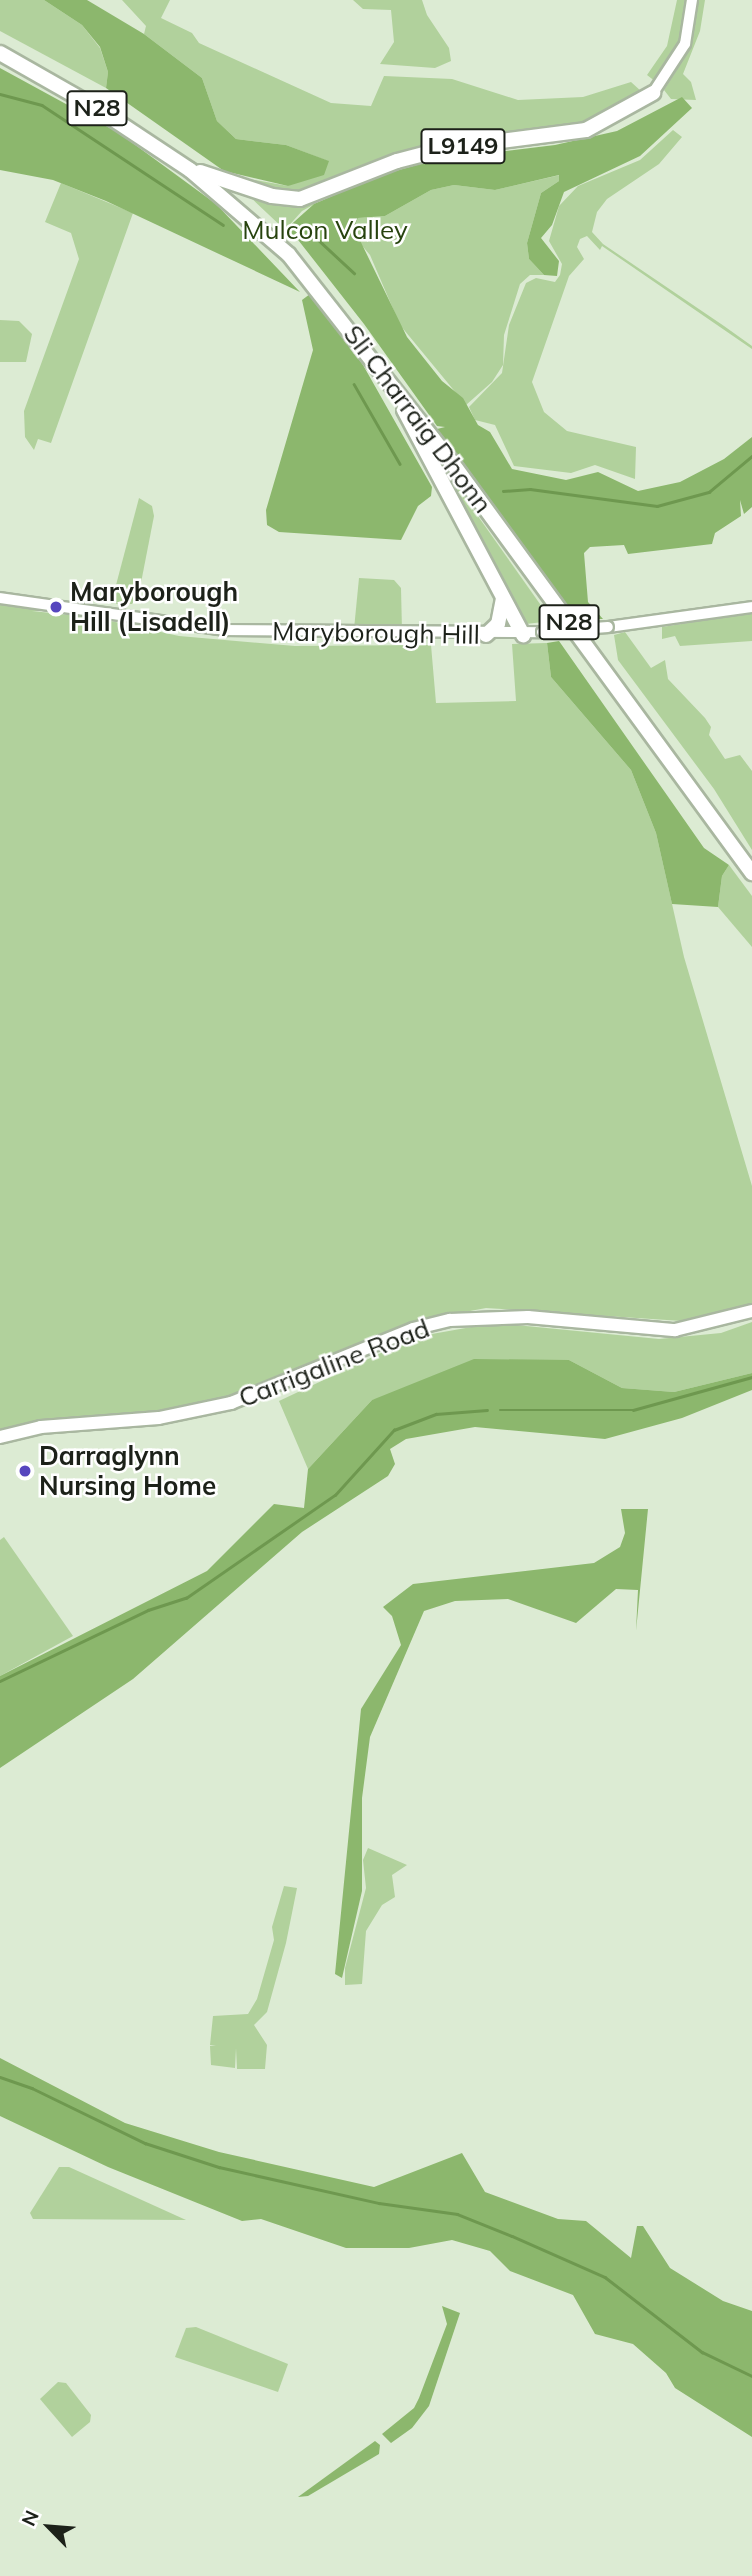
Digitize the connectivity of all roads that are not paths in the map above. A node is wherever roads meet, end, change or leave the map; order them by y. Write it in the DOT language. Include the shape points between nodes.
graph roads {
  1 [pos="692,0"];
  2 [pos="0,53"];
  3 [pos="653,93"];
  4 [pos="190,170"];
  5 [pos="384,373"];
  6 [pos="0,598"];
  7 [pos="503,598"];
  8 [pos="752,607"];
  9 [pos="486,635"];
  10 [pos="523,635"];
  11 [pos="752,873"];
  12 [pos="752,1311"];
  13 [pos="0,1437"];
  1 -- 3 [label="street, L9149" via="685,44"];
  2 -- 4 [label="highway, Sli Charraig Dhonn / N28" via="98,109"];
  3 -- 4 [label="highway, L9149" via="586,130 435,151 300,199 272,196"];
  4 -- 5 [label="highway, Sli Charraig Dhonn / N28" via="289,255"];
  5 -- 7 [label="highway, N28"];
  5 -- 11 [label="highway, Sli Charraig Dhonn / N28"];
  6 -- 9 [label="street, Maryborough Hill" via="226,630"];
  7 -- 9 [label="highway, N28" via="498,624"];
  7 -- 10 [label="highway, N28"];
  8 -- 10 [label="street, Maryborough Hill, bridge"];
  9 -- 10 [label="street, Maryborough Hill"];
  12 -- 13 [label="main road, Carrigaline Road" via="674,1330 528,1317 450,1320 413,1329 231,1403 159,1418 41,1427"];
}
